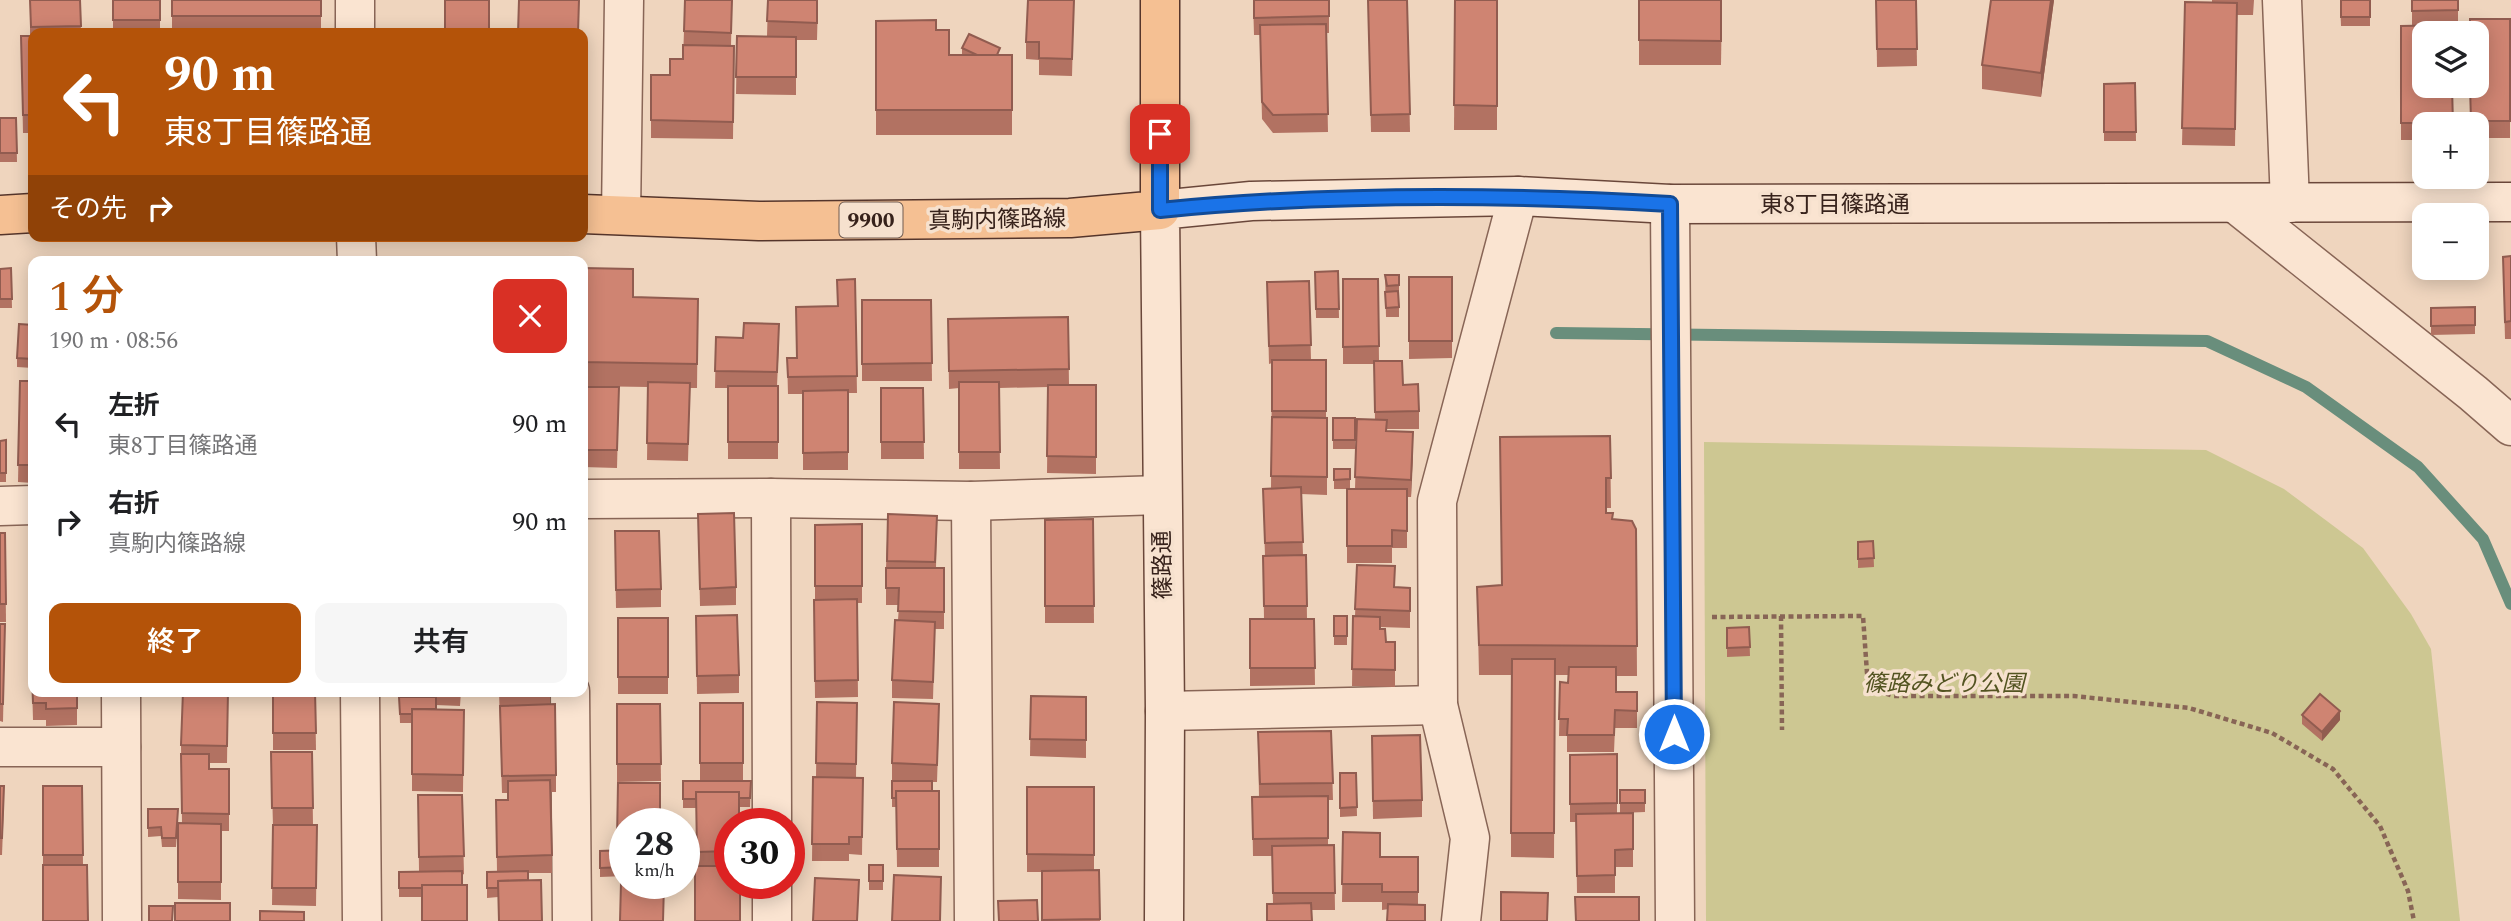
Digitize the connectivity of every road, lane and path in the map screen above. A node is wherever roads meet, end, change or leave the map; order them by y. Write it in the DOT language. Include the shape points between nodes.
graph roads {
  1 [pos="355,0"];
  2 [pos="624,0"];
  3 [pos="1160,0"];
  4 [pos="2282,0"];
  5 [pos="355,28"];
  6 [pos="1518,196"];
  7 [pos="2511,202"];
  8 [pos="2290,203"];
  9 [pos="1670,204"];
  10 [pos="2236,204"];
  11 [pos="1160,210"];
  12 [pos="28,213"];
  13 [pos="588,214"];
  14 [pos="0,215"];
  15 [pos="621,215"];
  16 [pos="2511,426"];
  17 [pos="1161,495"];
  18 [pos="771,498"];
  19 [pos="588,499"];
  20 [pos="971,501"];
  21 [pos="28,505"];
  22 [pos="0,506"];
  23 [pos="1781,616"];
  24 [pos="1711,617"];
  25 [pos="121,697"];
  26 [pos="360,697"];
  27 [pos="570,697"];
  28 [pos="1438,705"];
  29 [pos="1165,711"];
  30 [pos="1782,730"];
  31 [pos="0,747"];
  32 [pos="121,747"];
  33 [pos="772,808"];
  34 [pos="772,899"];
  35 [pos="122,921"];
  36 [pos="362,921"];
  37 [pos="572,921"];
  38 [pos="772,921"];
  39 [pos="974,921"];
  40 [pos="1164,921"];
  41 [pos="1461,921"];
  42 [pos="1675,921"];
  43 [pos="2414,921"];
  1 -- 5 [label="street"];
  2 -- 15 [label="street"];
  3 -- 11 [label="main road"];
  4 -- 8 [label="street"];
  6 -- 9 [label="street, 東8丁目篠路通"];
  6 -- 11 [label="street, 東8丁目篠路通" via="1251,201"];
  6 -- 28 [label="street" via="1437,501"];
  7 -- 8 [label="street, 東8丁目篠路通"];
  8 -- 10 [label="street, 東8丁目篠路通"];
  9 -- 10 [label="street, 東8丁目篠路通"];
  9 -- 42 [label="street"];
  10 -- 16 [label="street"];
  11 -- 15 [label="main road, 真駒内篠路線 / 9900" via="1070,218 759,221"];
  11 -- 17 [label="street, 篠路通"];
  12 -- 14 [label="main road"];
  13 -- 15 [label="main road, 真駒内篠路線 / 9900"];
  17 -- 20 [label="street"];
  17 -- 29 [label="street, 篠路通"];
  18 -- 19 [label="street"];
  18 -- 20 [label="street"];
  18 -- 33 [label="street"];
  20 -- 39 [label="street"];
  21 -- 22 [label="street"];
  23 -- 24 [label="path"];
  23 -- 30 [label="path"];
  23 -- 43 [label="path" via="1863,616 1867,674 1877,691 1893,696 2074,696 2189,708 2272,733 2333,769 2380,826 2408,891"];
  25 -- 32 [label="street"];
  26 -- 36 [label="street"];
  27 -- 37 [label="street"];
  28 -- 29 [label="street"];
  28 -- 41 [label="street" via="1470,838"];
  29 -- 40 [label="street, 篠路通"];
  31 -- 32 [label="street"];
  32 -- 35 [label="street"];
  34 -- 38 [label="street"];
}
